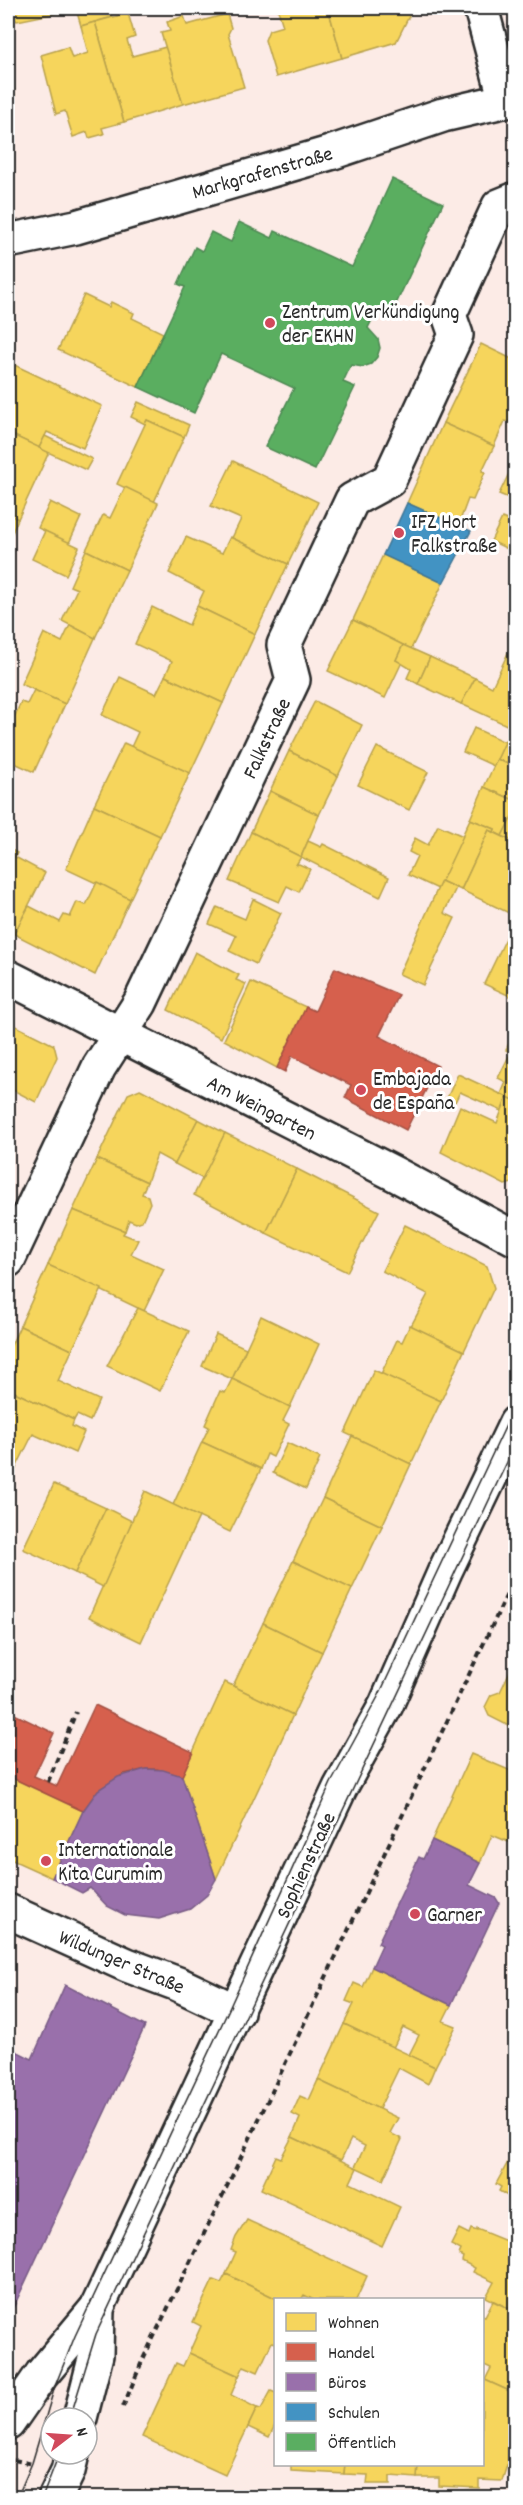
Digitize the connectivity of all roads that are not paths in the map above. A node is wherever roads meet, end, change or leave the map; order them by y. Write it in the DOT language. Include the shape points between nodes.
graph roads {
  1 [pos="482,8"];
  2 [pos="511,100"];
  3 [pos="516,199"];
  4 [pos="8,241"];
  5 [pos="8,977"];
  6 [pos="119,1035"];
  7 [pos="516,1239"];
  8 [pos="8,1260"];
  9 [pos="516,1423"];
  10 [pos="8,1911"];
  11 [pos="237,2012"];
  12 [pos="97,2308"];
  13 [pos="83,2406"];
  14 [pos="8,2423"];
  15 [pos="70,2466"];
  16 [pos="55,2498"];
  1 -- 2 [label="street"];
  2 -- 4 [label="street, Markgrafenstraße" via="443,115 330,153 76,227"];
  3 -- 6 [label="street, Falkstraße" via="499,206 450,315 456,335 389,480 352,500 284,645 293,680 140,1003"];
  5 -- 6 [label="street, Am Weingarten"];
  6 -- 7 [label="street, Am Weingarten"];
  6 -- 8 [label="street, Falkstraße" via="99,1066"];
  9 -- 11 [label="street, Sophienstraße" via="386,1705 340,1788"];
  10 -- 11 [label="street, Wildunger Straße"];
  11 -- 12 [label="street, Sophienstraße"];
  12 -- 13 [label="street, Sophienstraße" via="96,2355"];
  12 -- 14 [label="street, Sophienstraße" via="42,2374"];
  15 -- 16 [label="street"];
}
